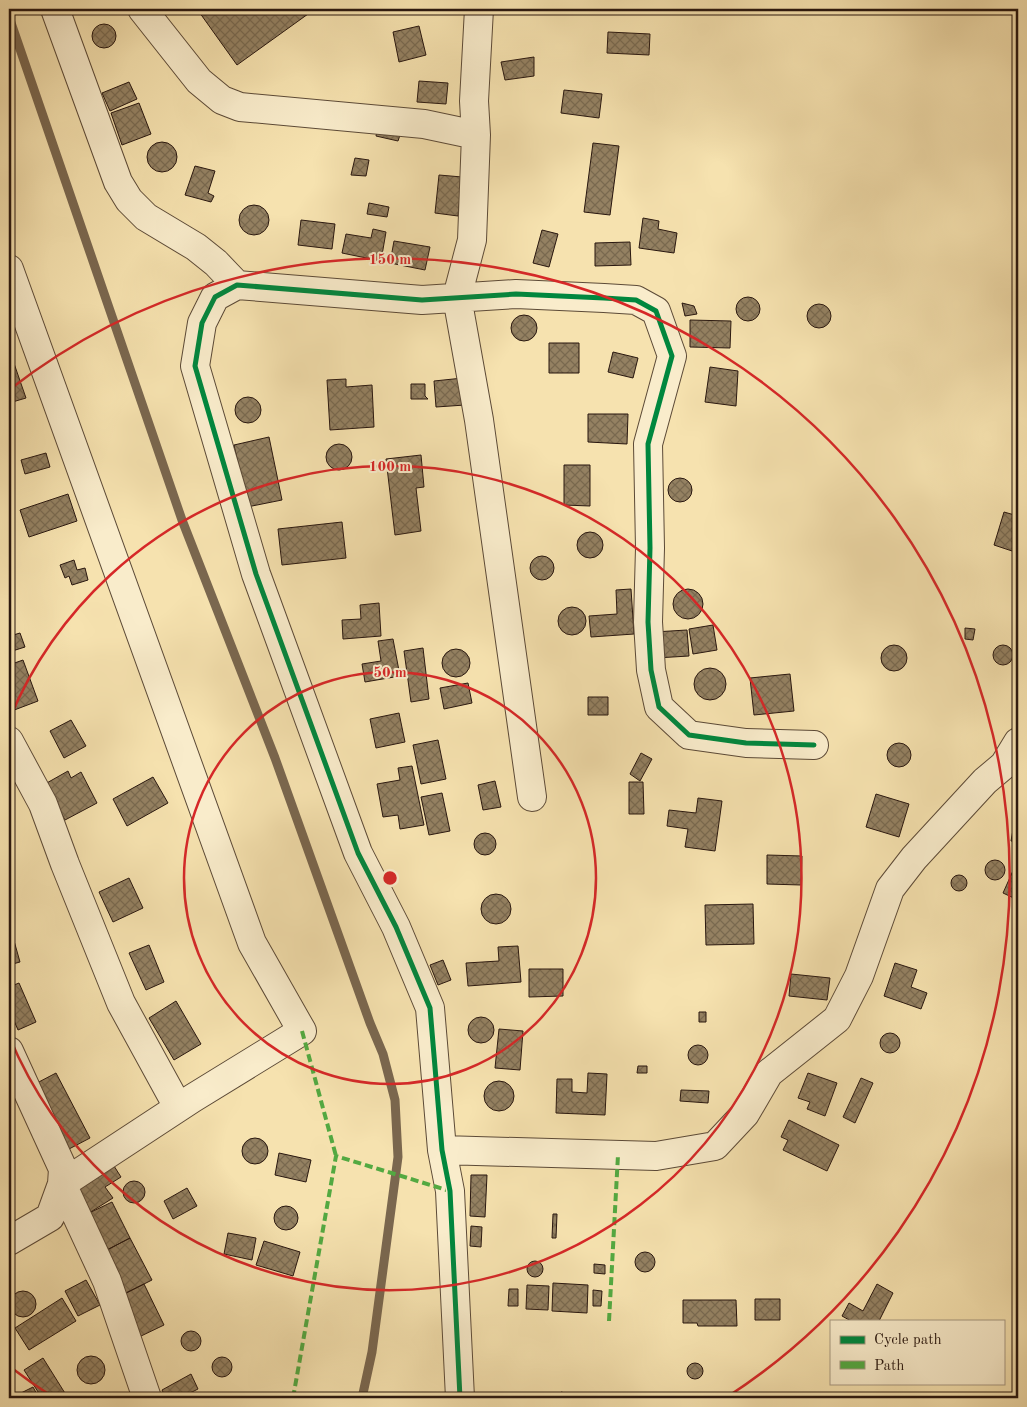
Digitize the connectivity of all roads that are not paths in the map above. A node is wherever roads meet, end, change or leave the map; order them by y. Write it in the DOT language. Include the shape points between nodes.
graph roads {
  1 [pos="54,9"];
  2 [pos="142,9"];
  3 [pos="479,9"];
  4 [pos="476,134"];
  5 [pos="9,269"];
  6 [pos="237,285"];
  7 [pos="457,297"];
  8 [pos="9,742"];
  9 [pos="1018,742"];
  10 [pos="814,745"];
  11 [pos="532,797"];
  12 [pos="9,1051"];
  13 [pos="178,1107"];
  14 [pos="442,1150"];
  15 [pos="62,1184"];
  16 [pos="9,1242"];
  17 [pos="147,1398"];
  18 [pos="460,1398"];
  1 -- 6 [label="street" via="118,182 129,200 146,217 196,247"];
  2 -- 4 [label="street" via="199,82 231,104 424,124"];
  3 -- 4 [label="street" via="474,101"];
  4 -- 7 [label="street" via="472,240"];
  5 -- 13 [label="street" via="252,943 302,1031"];
  6 -- 7 [label="street" via="422,300"];
  6 -- 14 [label="street" via="215,297 202,323 195,366 256,574 358,853 396,927 430,1008"];
  7 -- 10 [label="street" via="516,294 636,300 656,311 672,356 648,444 648,622 651,670 659,707 689,735 746,744"];
  7 -- 11 [label="street" via="479,420"];
  8 -- 13 [label="street" via="42,804 121,1003"];
  9 -- 14 [label="street" via="1004,765 985,781 914,858 890,889 859,976 837,1019 769,1073 745,1114 715,1146 656,1156"];
  12 -- 15 [label="street" via="63,1169"];
  13 -- 15 [label="street"];
  14 -- 18 [label="street" via="450,1191"];
  15 -- 16 [label="street" via="50,1217"];
  15 -- 17 [label="street" via="107,1281"];
}
